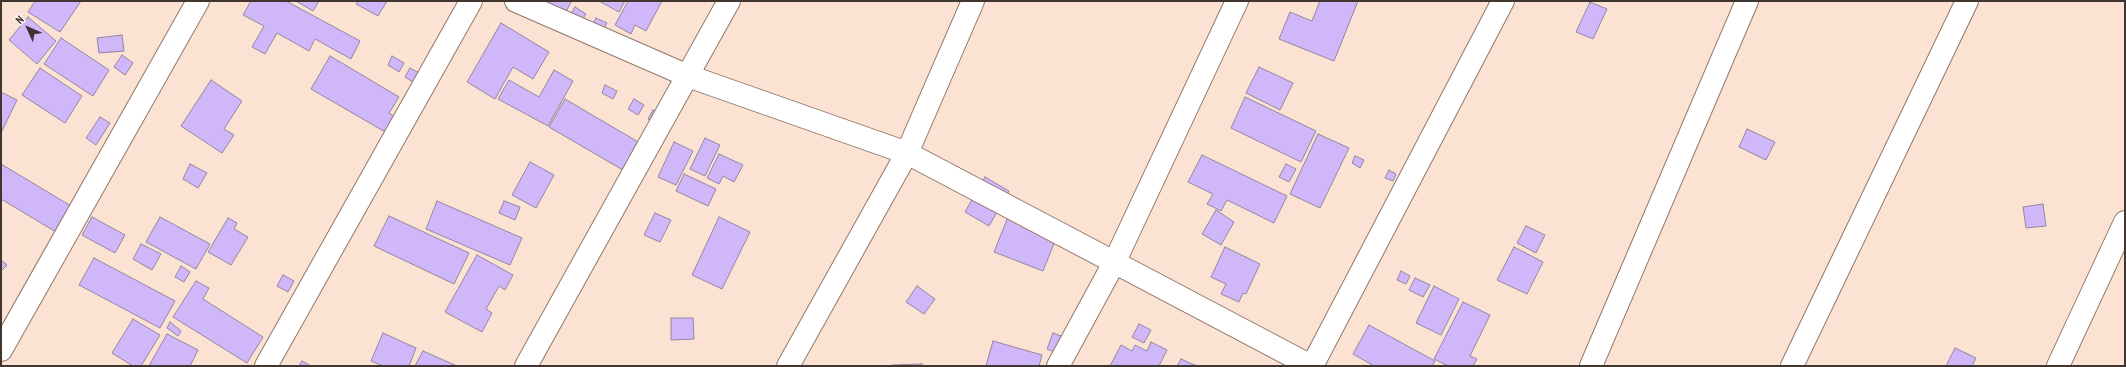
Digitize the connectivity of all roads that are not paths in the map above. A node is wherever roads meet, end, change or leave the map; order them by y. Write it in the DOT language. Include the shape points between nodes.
graph roads {
  1 [pos="198,1"];
  2 [pos="471,1"];
  3 [pos="516,1"];
  4 [pos="729,1"];
  5 [pos="973,1"];
  6 [pos="1237,1"];
  7 [pos="1503,1"];
  8 [pos="1747,1"];
  9 [pos="1967,1"];
  10 [pos="688,76"];
  11 [pos="907,153"];
  12 [pos="2125,222"];
  13 [pos="1114,263"];
  14 [pos="1,350"];
  15 [pos="266,366"];
  16 [pos="526,366"];
  17 [pos="788,366"];
  18 [pos="1058,366"];
  19 [pos="1311,366"];
  20 [pos="1591,366"];
  21 [pos="1792,366"];
  22 [pos="2058,366"];
  1 -- 14 [label="street"];
  2 -- 15 [label="street"];
  3 -- 10 [label="street"];
  4 -- 10 [label="street"];
  5 -- 11 [label="street"];
  6 -- 13 [label="street"];
  7 -- 19 [label="street"];
  8 -- 20 [label="street"];
  9 -- 21 [label="street"];
  10 -- 11 [label="street"];
  10 -- 16 [label="street"];
  11 -- 13 [label="street"];
  11 -- 17 [label="street"];
  12 -- 22 [label="street"];
  13 -- 18 [label="street"];
  13 -- 19 [label="street"];
}
